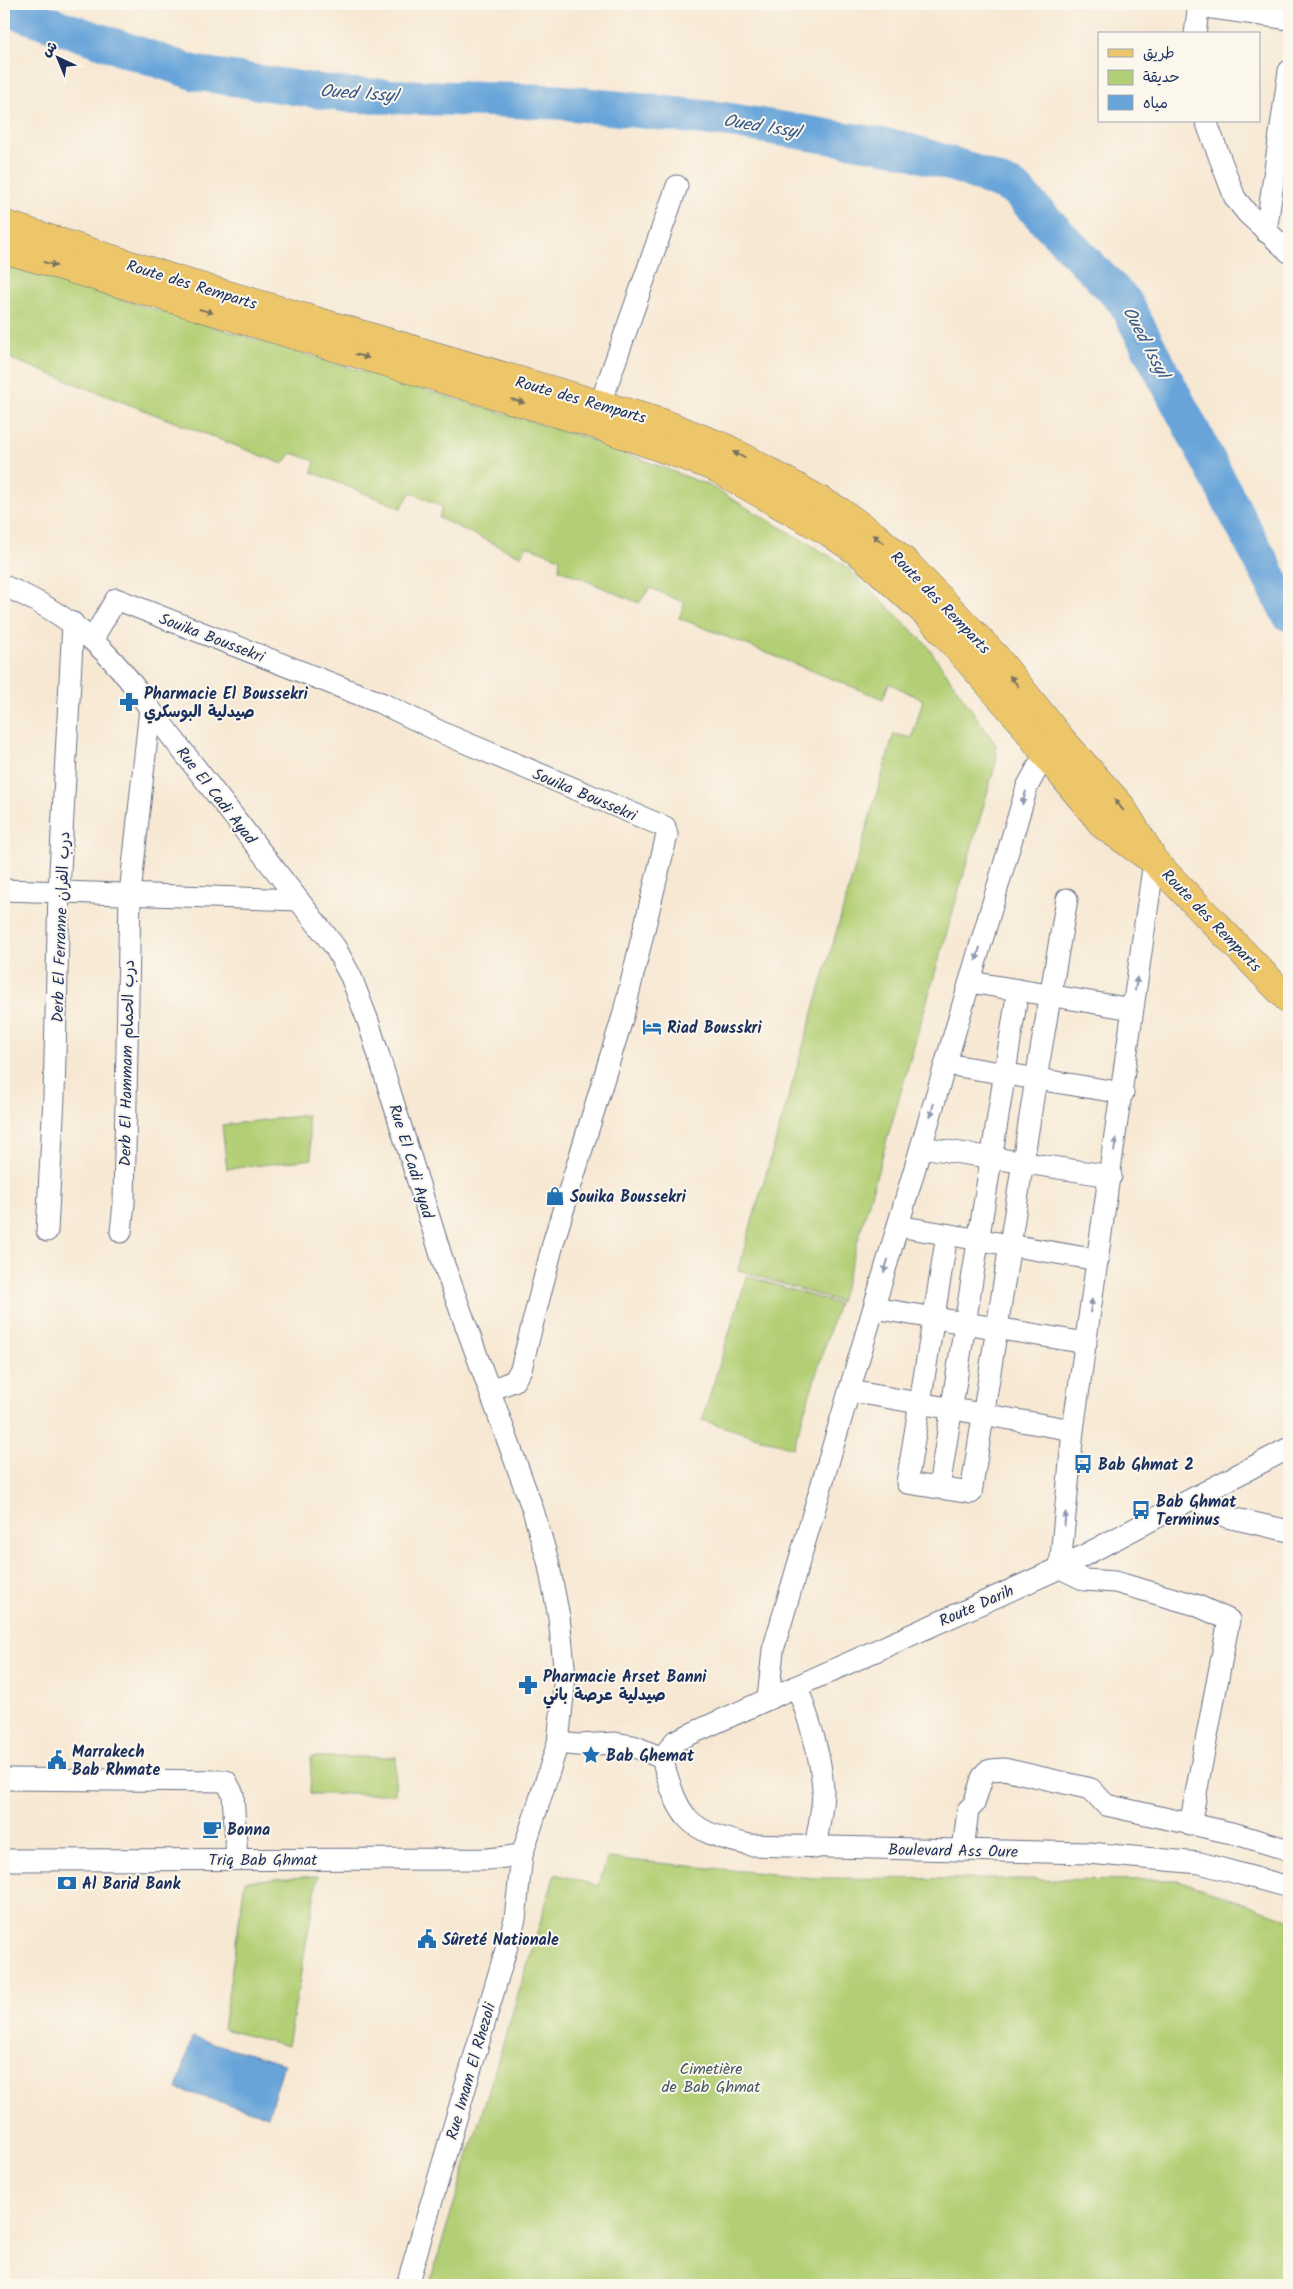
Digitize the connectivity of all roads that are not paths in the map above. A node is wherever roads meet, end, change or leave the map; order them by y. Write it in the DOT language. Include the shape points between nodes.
graph roads {
  1 [pos="1199,5"];
  2 [pos="1289,18"];
  3 [pos="1195,32"];
  4 [pos="1289,71"];
  5 [pos="1287,99"];
  6 [pos="1206,122"];
  7 [pos="677,186"];
  8 [pos="4,224"];
  9 [pos="1266,232"];
  10 [pos="4,249"];
  11 [pos="1289,252"];
  12 [pos="597,414"];
  13 [pos="4,586"];
  14 [pos="73,623"];
  15 [pos="92,640"];
  16 [pos="150,709"];
  17 [pos="1053,747"];
  18 [pos="1154,861"];
  19 [pos="4,890"];
  20 [pos="59,891"];
  21 [pos="130,894"];
  22 [pos="1067,898"];
  23 [pos="298,900"];
  24 [pos="970,982"];
  25 [pos="1018,990"];
  26 [pos="1051,996"];
  27 [pos="1289,1000"];
  28 [pos="1132,1009"];
  29 [pos="946,1064"];
  30 [pos="1004,1073"];
  31 [pos="1036,1079"];
  32 [pos="1122,1093"];
  33 [pos="922,1147"];
  34 [pos="991,1157"];
  35 [pos="1023,1162"];
  36 [pos="1111,1176"];
  37 [pos="898,1226"];
  38 [pos="47,1231"];
  39 [pos="121,1232"];
  40 [pos="946,1235"];
  41 [pos="980,1240"];
  42 [pos="1011,1246"];
  43 [pos="1098,1260"];
  44 [pos="874,1308"];
  45 [pos="933,1318"];
  46 [pos="966,1324"];
  47 [pos="999,1329"];
  48 [pos="1086,1343"];
  49 [pos="490,1390"];
  50 [pos="850,1391"];
  51 [pos="920,1403"];
  52 [pos="951,1409"];
  53 [pos="984,1414"];
  54 [pos="1073,1430"];
  55 [pos="1289,1448"];
  56 [pos="938,1488"];
  57 [pos="1194,1499"];
  58 [pos="1289,1531"];
  59 [pos="1060,1568"];
  60 [pos="797,1686"];
  61 [pos="768,1700"];
  62 [pos="568,1744"];
  63 [pos="662,1758"];
  64 [pos="4,1779"];
  65 [pos="1190,1825"];
  66 [pos="815,1848"];
  67 [pos="963,1850"];
  68 [pos="1289,1850"];
  69 [pos="522,1855"];
  70 [pos="237,1859"];
  71 [pos="4,1860"];
  72 [pos="1289,1888"];
  73 [pos="407,2285"];
  1 -- 2 [label="street"];
  1 -- 3 [label="street"];
  4 -- 5 [label="street"];
  5 -- 9 [label="street"];
  6 -- 9 [label="street" via="1235,198"];
  7 -- 12 [label="street"];
  8 -- 12 [label="main road, Route des Remparts"];
  9 -- 11 [label="street"];
  10 -- 12 [label="main road, Route des Remparts, one-way"];
  12 -- 17 [label="main road, Route des Remparts" via="663,423 726,448 841,512 875,536 944,600 995,656"];
  13 -- 14 [label="street, Rue El Cadi Ayad"];
  14 -- 15 [label="street, Rue El Cadi Ayad"];
  14 -- 20 [label="street, Derb El Ferranne درب الفران"];
  15 -- 16 [label="street, Rue El Cadi Ayad" via="136,687"];
  15 -- 49 [label="street, Souika Boussekri" via="116,599 381,703 445,734 665,827 667,835 622,1016 554,1240 521,1369 514,1381"];
  16 -- 21 [label="street, Derb El Hammam درب الحمام"];
  16 -- 23 [label="street, Rue El Cadi Ayad"];
  17 -- 18 [label="main road, Route des Remparts" via="1121,806"];
  17 -- 24 [label="street, one-way" via="1027,787"];
  18 -- 27 [label="main road, Route des Remparts"];
  28 -- 18 [label="street, one-way"];
  19 -- 20 [label="street"];
  20 -- 21 [label="street"];
  20 -- 38 [label="street, Derb El Ferranne درب الفران"];
  21 -- 23 [label="street"];
  21 -- 39 [label="street, Derb El Hammam درب الحمام"];
  22 -- 26 [label="street"];
  23 -- 49 [label="street, Rue El Cadi Ayad" via="335,947 351,977 368,1021 444,1266"];
  24 -- 25 [label="street"];
  24 -- 29 [label="street"];
  25 -- 26 [label="street"];
  25 -- 30 [label="street"];
  26 -- 28 [label="street"];
  26 -- 31 [label="street"];
  28 -- 32 [label="street"];
  29 -- 30 [label="street"];
  29 -- 33 [label="street, one-way"];
  30 -- 31 [label="street"];
  30 -- 34 [label="street"];
  31 -- 32 [label="street"];
  31 -- 35 [label="street"];
  36 -- 32 [label="street, one-way"];
  33 -- 34 [label="street"];
  33 -- 37 [label="street"];
  34 -- 35 [label="street"];
  34 -- 41 [label="street"];
  35 -- 36 [label="street"];
  35 -- 42 [label="street"];
  36 -- 43 [label="street"];
  37 -- 40 [label="street"];
  37 -- 44 [label="street, one-way"];
  40 -- 41 [label="street"];
  40 -- 45 [label="street"];
  41 -- 42 [label="street"];
  41 -- 46 [label="street"];
  42 -- 43 [label="street"];
  42 -- 47 [label="street"];
  48 -- 43 [label="street, one-way"];
  44 -- 45 [label="street"];
  44 -- 50 [label="street"];
  45 -- 46 [label="street"];
  45 -- 51 [label="street"];
  46 -- 47 [label="street"];
  46 -- 52 [label="street"];
  47 -- 48 [label="street"];
  47 -- 53 [label="street"];
  48 -- 54 [label="street"];
  49 -- 62 [label="street, Rue El Cadi Ayad" via="548,1561 565,1676"];
  50 -- 51 [label="street"];
  50 -- 61 [label="street" via="773,1650"];
  51 -- 52 [label="street"];
  51 -- 56 [label="street" via="907,1482"];
  52 -- 53 [label="street"];
  52 -- 56 [label="street"];
  53 -- 54 [label="street"];
  53 -- 56 [label="street" via="971,1493"];
  59 -- 54 [label="street, one-way"];
  55 -- 57 [label="street, Route Darih"];
  57 -- 58 [label="street" via="1227,1517"];
  57 -- 59 [label="street, Route Darih"];
  59 -- 60 [label="street, Route Darih"];
  59 -- 65 [label="street" via="1085,1580 1114,1582 1196,1605 1229,1620"];
  60 -- 61 [label="street, Route Darih"];
  60 -- 66 [label="street" via="810,1722 821,1774 823,1792"];
  61 -- 63 [label="street, Route Darih" via="675,1741"];
  62 -- 63 [label="street" via="591,1755 613,1754 633,1746"];
  62 -- 69 [label="street, Rue El Cadi Ayad"];
  63 -- 66 [label="street, Boulevard Ass Oure" via="672,1794 681,1812 696,1827 719,1838 750,1845"];
  64 -- 70 [label="street" via="226,1780 233,1794"];
  65 -- 67 [label="street" via="1106,1805 1091,1789 1019,1771 992,1770 982,1778 974,1804 968,1810"];
  65 -- 68 [label="street" via="1236,1834"];
  66 -- 67 [label="street, Boulevard Ass Oure"];
  67 -- 72 [label="street, Boulevard Ass Oure" via="1088,1853 1200,1863"];
  69 -- 70 [label="street, Triq Bab Ghmat" via="488,1859"];
  69 -- 73 [label="street, Rue Imam El Rhezoli" via="515,1919"];
  70 -- 71 [label="street, Triq Bab Ghmat"];
}
